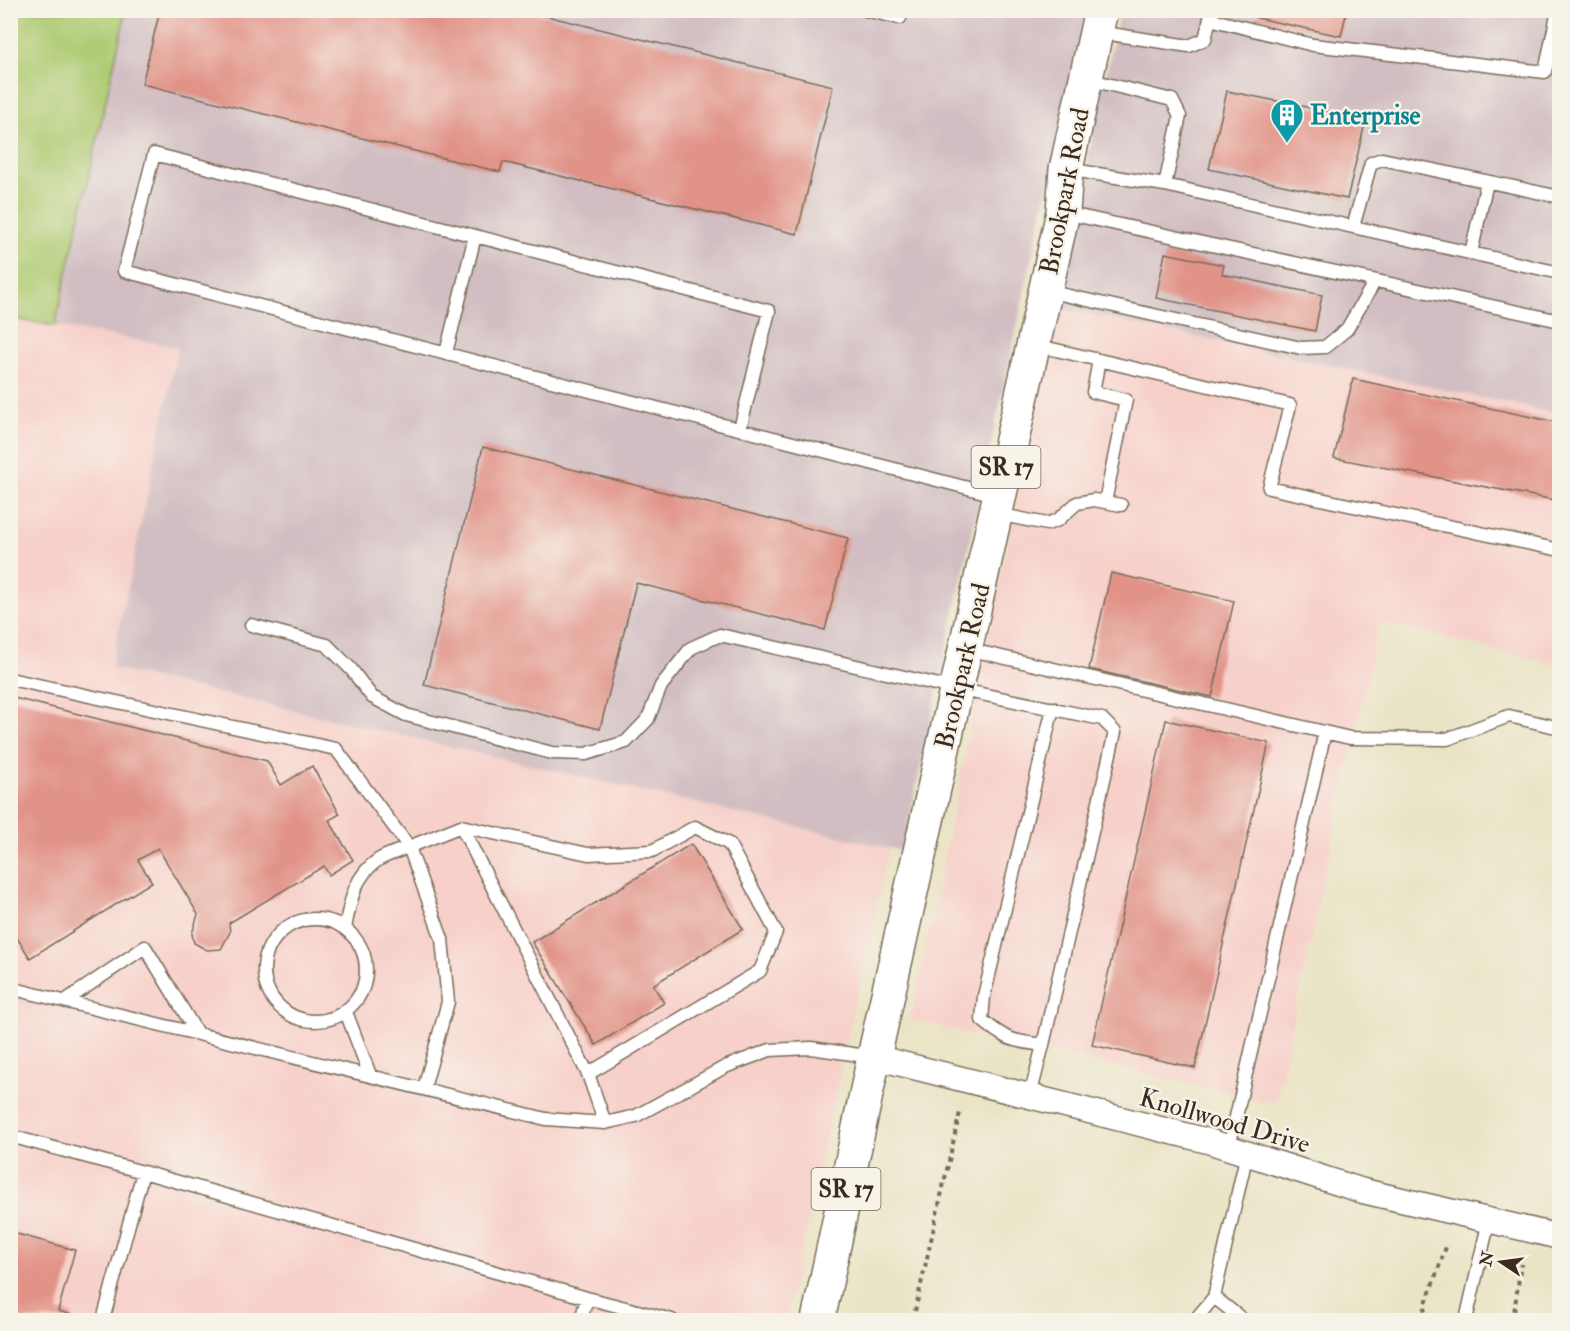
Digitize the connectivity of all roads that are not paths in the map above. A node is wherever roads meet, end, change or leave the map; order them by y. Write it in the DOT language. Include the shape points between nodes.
graph roads {
  1 [pos="865,10"];
  2 [pos="902,10"];
  3 [pos="1558,10"];
  4 [pos="1211,15"];
  5 [pos="1099,21"];
  6 [pos="1086,79"];
  7 [pos="1066,169"];
  8 [pos="1487,182"];
  9 [pos="1165,185"];
  10 [pos="1560,197"];
  11 [pos="1063,212"];
  12 [pos="1353,227"];
  13 [pos="475,236"];
  14 [pos="1471,253"];
  15 [pos="1560,273"];
  16 [pos="1375,281"];
  17 [pos="1046,291"];
  18 [pos="1560,321"];
  19 [pos="1034,344"];
  20 [pos="446,353"];
  21 [pos="1099,360"];
  22 [pos="740,429"];
  23 [pos="1105,502"];
  24 [pos="998,505"];
  25 [pos="1121,505"];
  26 [pos="1560,550"];
  27 [pos="251,625"];
  28 [pos="966,649"];
  29 [pos="10,679"];
  30 [pos="957,689"];
  31 [pos="1053,708"];
  32 [pos="1560,728"];
  33 [pos="1325,732"];
  34 [pos="461,826"];
  35 [pos="409,847"];
  36 [pos="345,928"];
  37 [pos="10,988"];
  38 [pos="65,1001"];
  39 [pos="346,1012"];
  40 [pos="197,1033"];
  41 [pos="1043,1045"];
  42 [pos="874,1057"];
  43 [pos="588,1074"];
  44 [pos="370,1075"];
  45 [pos="424,1088"];
  46 [pos="1030,1096"];
  47 [pos="605,1123"];
  48 [pos="10,1136"];
  49 [pos="1238,1150"];
  50 [pos="143,1172"];
  51 [pos="1488,1220"];
  52 [pos="1560,1237"];
  53 [pos="1214,1297"];
  54 [pos="587,1298"];
  55 [pos="103,1320"];
  56 [pos="581,1320"];
  57 [pos="672,1320"];
  58 [pos="818,1320"];
  59 [pos="1195,1320"];
  60 [pos="1243,1320"];
  61 [pos="1466,1320"];
  1 -- 2 [label="lane" via="900,18"];
  3 -- 4 [label="lane" via="1545,72 1312,45"];
  4 -- 5 [label="lane" via="1205,39 1188,46"];
  5 -- 6 [label="main road, Brookpark Road / SR 17"];
  6 -- 7 [label="main road, Brookpark Road / SR 17"];
  6 -- 9 [label="lane" via="1172,100 1180,116"];
  7 -- 9 [label="lane"];
  7 -- 11 [label="main road, Brookpark Road / SR 17"];
  8 -- 10 [label="lane"];
  8 -- 12 [label="lane" via="1382,159 1371,163"];
  8 -- 14 [label="lane"];
  9 -- 12 [label="lane"];
  11 -- 16 [label="lane"];
  11 -- 17 [label="main road, Brookpark Road / SR 17"];
  12 -- 14 [label="lane"];
  13 -- 20 [label="lane"];
  13 -- 20 [label="lane" via="154,154 124,271"];
  13 -- 22 [label="lane" via="769,311"];
  14 -- 15 [label="lane"];
  16 -- 17 [label="lane" via="1347,329 1325,347 1301,348"];
  16 -- 18 [label="lane"];
  17 -- 19 [label="main road, Brookpark Road / SR 17"];
  19 -- 21 [label="lane"];
  19 -- 24 [label="main road, Brookpark Road / SR 17"];
  20 -- 22 [label="lane"];
  21 -- 23 [label="lane" via="1093,392 1126,400"];
  21 -- 26 [label="lane" via="1290,405 1269,488"];
  22 -- 24 [label="lane"];
  23 -- 24 [label="lane" via="1077,503 1058,520 1047,524"];
  23 -- 25 [label="lane"];
  24 -- 28 [label="main road, Brookpark Road / SR 17"];
  27 -- 30 [label="lane" via="327,645 372,697 406,715 552,753 586,754 626,742 648,719 661,687 691,648 720,635"];
  28 -- 30 [label="main road, Brookpark Road / SR 17"];
  28 -- 33 [label="lane"];
  29 -- 35 [label="lane" via="336,749"];
  30 -- 31 [label="lane"];
  30 -- 42 [label="main road, Brookpark Road / SR 17"];
  31 -- 41 [label="lane" via="984,996 982,1020 1002,1037"];
  31 -- 41 [label="lane" via="1102,719 1115,732"];
  32 -- 33 [label="lane" via="1509,716 1447,739 1350,738"];
  33 -- 49 [label="lane"];
  34 -- 35 [label="lane"];
  34 -- 43 [label="lane"];
  34 -- 43 [label="lane" via="588,854 652,851 695,827 729,844 776,932 760,971"];
  35 -- 36 [label="lane" via="378,860 364,873 351,896"];
  35 -- 45 [label="lane" via="442,939 448,1002"];
  36 -- 39 [label="lane" via="357,939 367,970 364,986"];
  36 -- 39 [label="lane" via="315,919 285,929 272,943 265,959 264,977 280,1008 295,1018 312,1022 330,1020"];
  37 -- 38 [label="lane"];
  38 -- 40 [label="lane"];
  38 -- 40 [label="lane" via="145,947"];
  39 -- 44 [label="lane"];
  40 -- 44 [label="lane"];
  41 -- 46 [label="lane"];
  42 -- 46 [label="street, Knollwood Drive"];
  42 -- 47 [label="lane" via="811,1048 770,1050 725,1068 636,1116"];
  42 -- 58 [label="main road, Brookpark Road / SR 17"];
  43 -- 47 [label="lane"];
  44 -- 45 [label="lane"];
  45 -- 47 [label="lane" via="546,1119"];
  46 -- 49 [label="street, Knollwood Drive"];
  48 -- 50 [label="lane"];
  49 -- 51 [label="street, Knollwood Drive" via="1363,1191"];
  49 -- 53 [label="lane"];
  50 -- 54 [label="lane"];
  50 -- 55 [label="lane"];
  51 -- 52 [label="street, Knollwood Drive"];
  51 -- 61 [label="lane"];
  53 -- 59 [label="lane"];
  53 -- 60 [label="lane"];
  54 -- 56 [label="lane"];
  54 -- 57 [label="lane"];
}
